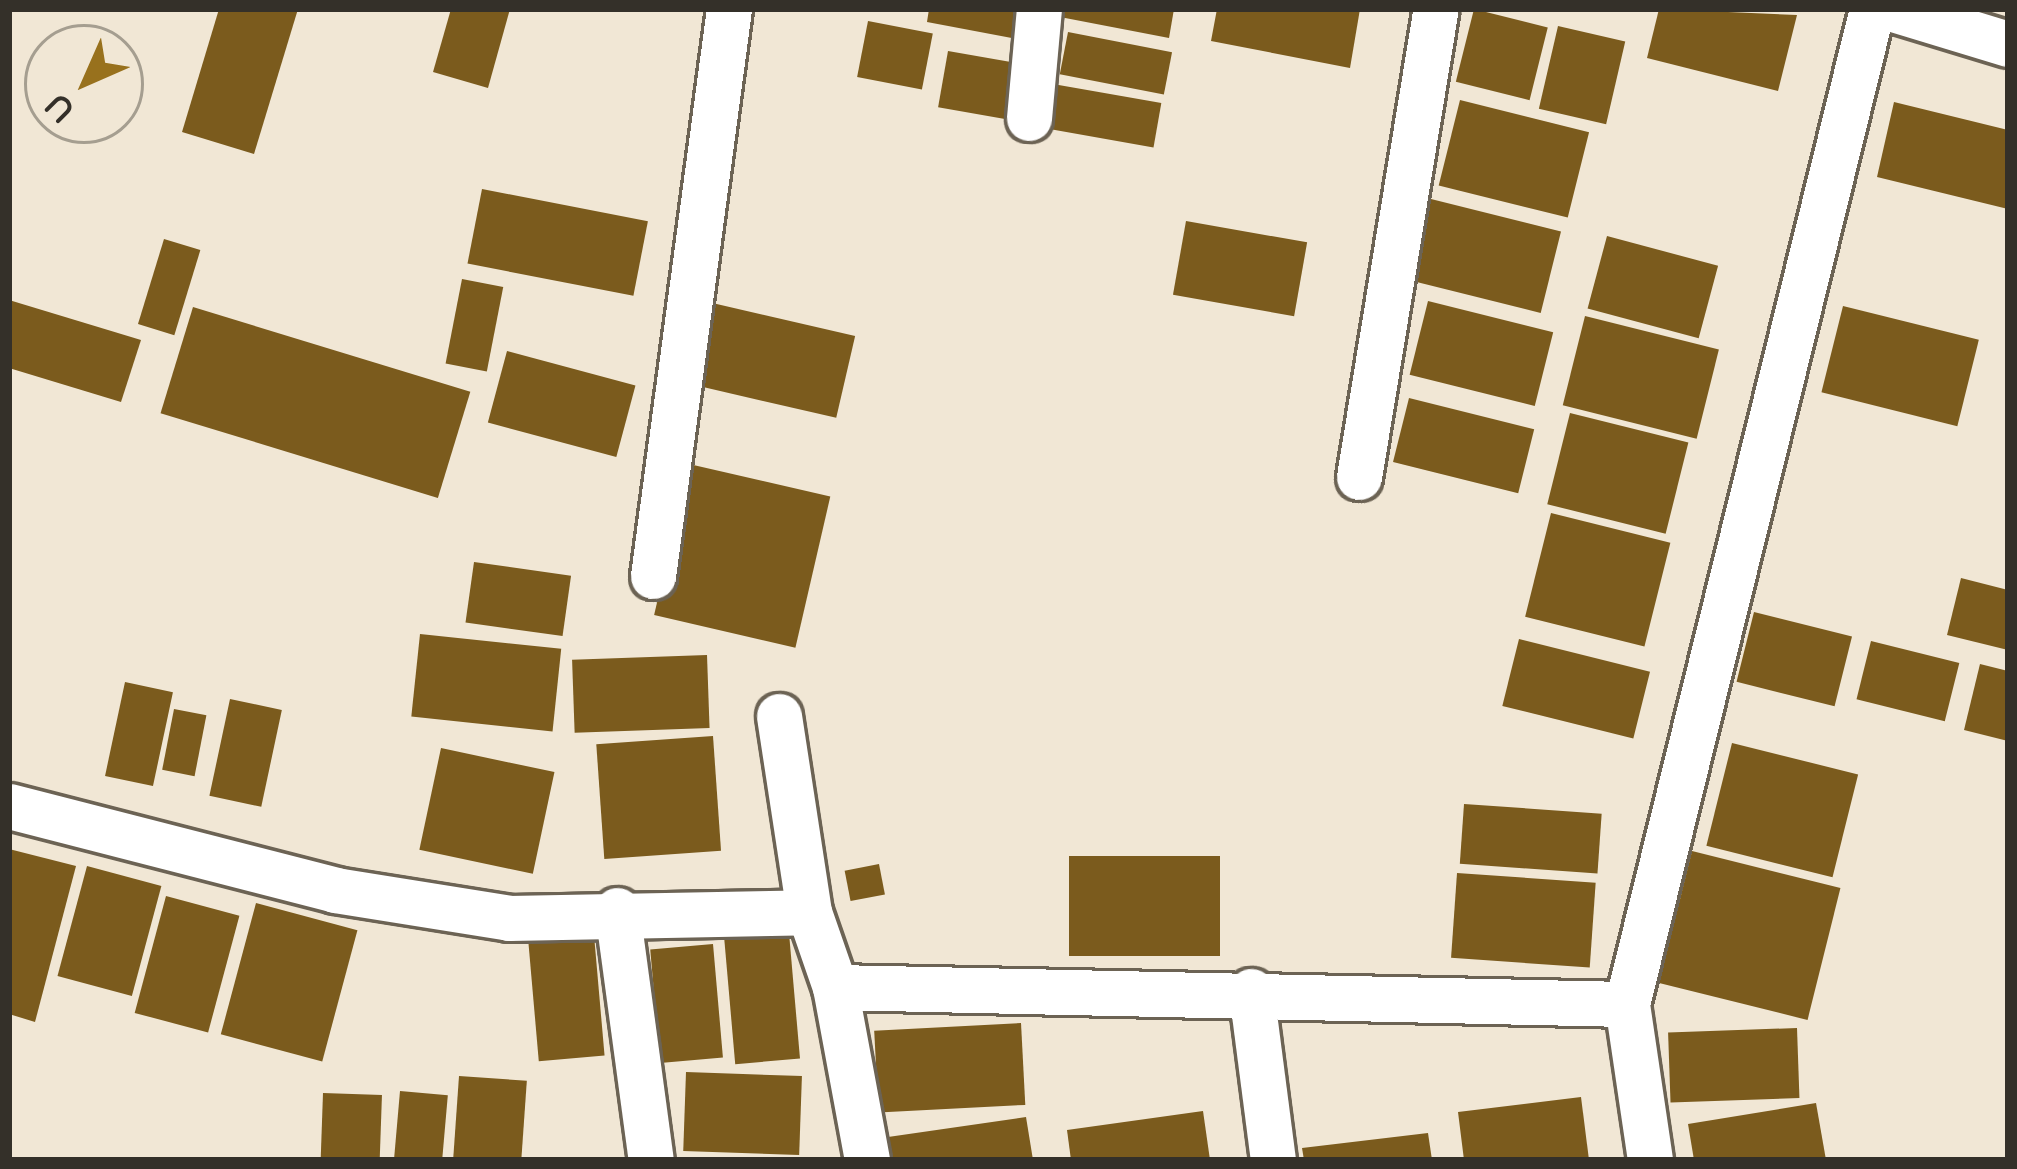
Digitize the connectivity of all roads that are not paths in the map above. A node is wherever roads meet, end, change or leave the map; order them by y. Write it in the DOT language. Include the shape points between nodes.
graph roads {
  1 [pos="729,9"];
  2 [pos="1039,9"];
  3 [pos="1436,9"];
  4 [pos="1872,9"];
  5 [pos="1893,9"];
  6 [pos="2008,44"];
  7 [pos="1029,118"];
  8 [pos="1359,477"];
  9 [pos="653,576"];
  10 [pos="779,716"];
  11 [pos="9,806"];
  12 [pos="617,910"];
  13 [pos="809,913"];
  14 [pos="835,987"];
  15 [pos="1251,991"];
  16 [pos="1627,1004"];
  17 [pos="651,1160"];
  18 [pos="867,1160"];
  19 [pos="1274,1160"];
  20 [pos="1650,1160"];
  1 -- 9 [label="street"];
  2 -- 7 [label="street"];
  3 -- 8 [label="street"];
  4 -- 16 [label="street"];
  5 -- 6 [label="street"];
  10 -- 13 [label="street"];
  11 -- 12 [label="street" via="335,890 509,918"];
  12 -- 13 [label="street"];
  12 -- 17 [label="street"];
  13 -- 14 [label="street"];
  14 -- 15 [label="street"];
  14 -- 18 [label="street"];
  15 -- 16 [label="street"];
  15 -- 19 [label="street"];
  16 -- 20 [label="street"];
}
